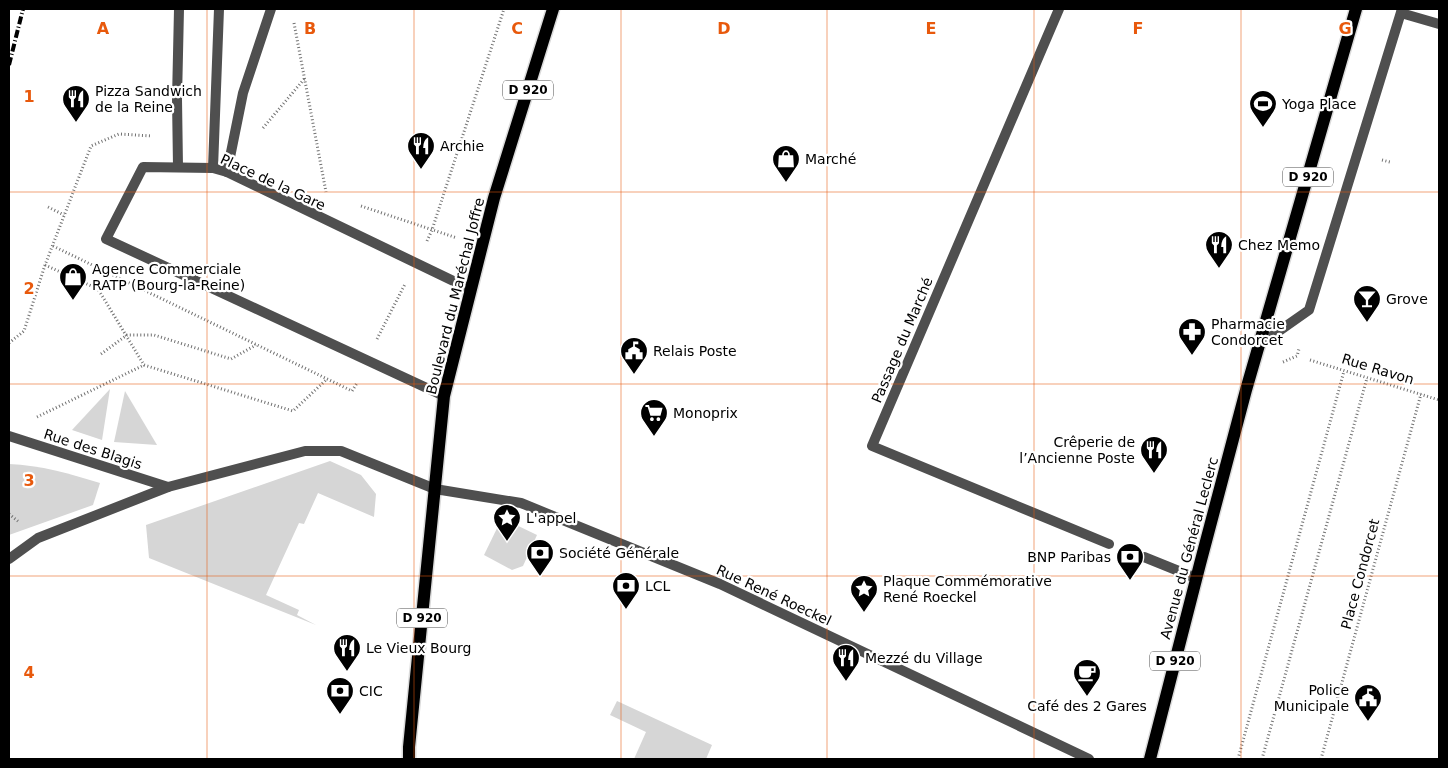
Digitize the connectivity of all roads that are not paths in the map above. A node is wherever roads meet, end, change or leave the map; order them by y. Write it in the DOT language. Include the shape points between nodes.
graph roads {
  1 [pos="179,9"];
  2 [pos="219,9"];
  3 [pos="271,9"];
  4 [pos="553,9"];
  5 [pos="1059,9"];
  6 [pos="1356,9"];
  7 [pos="1401,11"];
  8 [pos="1439,24"];
  9 [pos="178,166"];
  10 [pos="213,168"];
  11 [pos="227,172"];
  12 [pos="470,290"];
  13 [pos="1259,345"];
  14 [pos="444,396"];
  15 [pos="9,436"];
  16 [pos="168,488"];
  17 [pos="435,489"];
  18 [pos="1109,544"];
  19 [pos="1144,558"];
  20 [pos="9,559"];
  21 [pos="1196,578"];
  22 [pos="409,753"];
  23 [pos="403,759"];
  24 [pos="1089,759"];
  25 [pos="1150,759"];
  1 -- 9 [label="street"];
  2 -- 10 [label="street"];
  3 -- 11 [label="street" via="243,93"];
  4 -- 12 [label="main road, Boulevard du Maréchal Joffre / D 920" via="494,198"];
  5 -- 18 [label="street, Passage du Marché" via="872,446"];
  6 -- 13 [label="main road, Avenue du Général Leclerc / D 920"];
  7 -- 8 [label="street"];
  7 -- 13 [label="street" via="1309,310"];
  9 -- 10 [label="street, Place de la Gare"];
  9 -- 14 [label="street, Place de la Gare" via="143,167 106,239"];
  10 -- 11 [label="street, Place de la Gare"];
  11 -- 12 [label="street, Place de la Gare"];
  12 -- 14 [label="main road, Boulevard du Maréchal Joffre / D 920"];
  13 -- 21 [label="main road, Avenue du Général Leclerc / D 920"];
  14 -- 17 [label="main road, Boulevard du Maréchal Joffre / D 920"];
  15 -- 16 [label="street, Rue des Blagis"];
  16 -- 17 [label="street" via="305,451 341,450"];
  16 -- 20 [label="street" via="38,538"];
  17 -- 22 [label="main road, Boulevard du Maréchal Joffre / D 920"];
  17 -- 24 [label="street, Rue René Roeckel" via="521,503 702,577"];
  19 -- 21 [label="street"];
  21 -- 25 [label="main road, Avenue du Général Leclerc / D 920"];
  22 -- 23 [label="street, Boulevard du Maréchal Joffre"];
}
